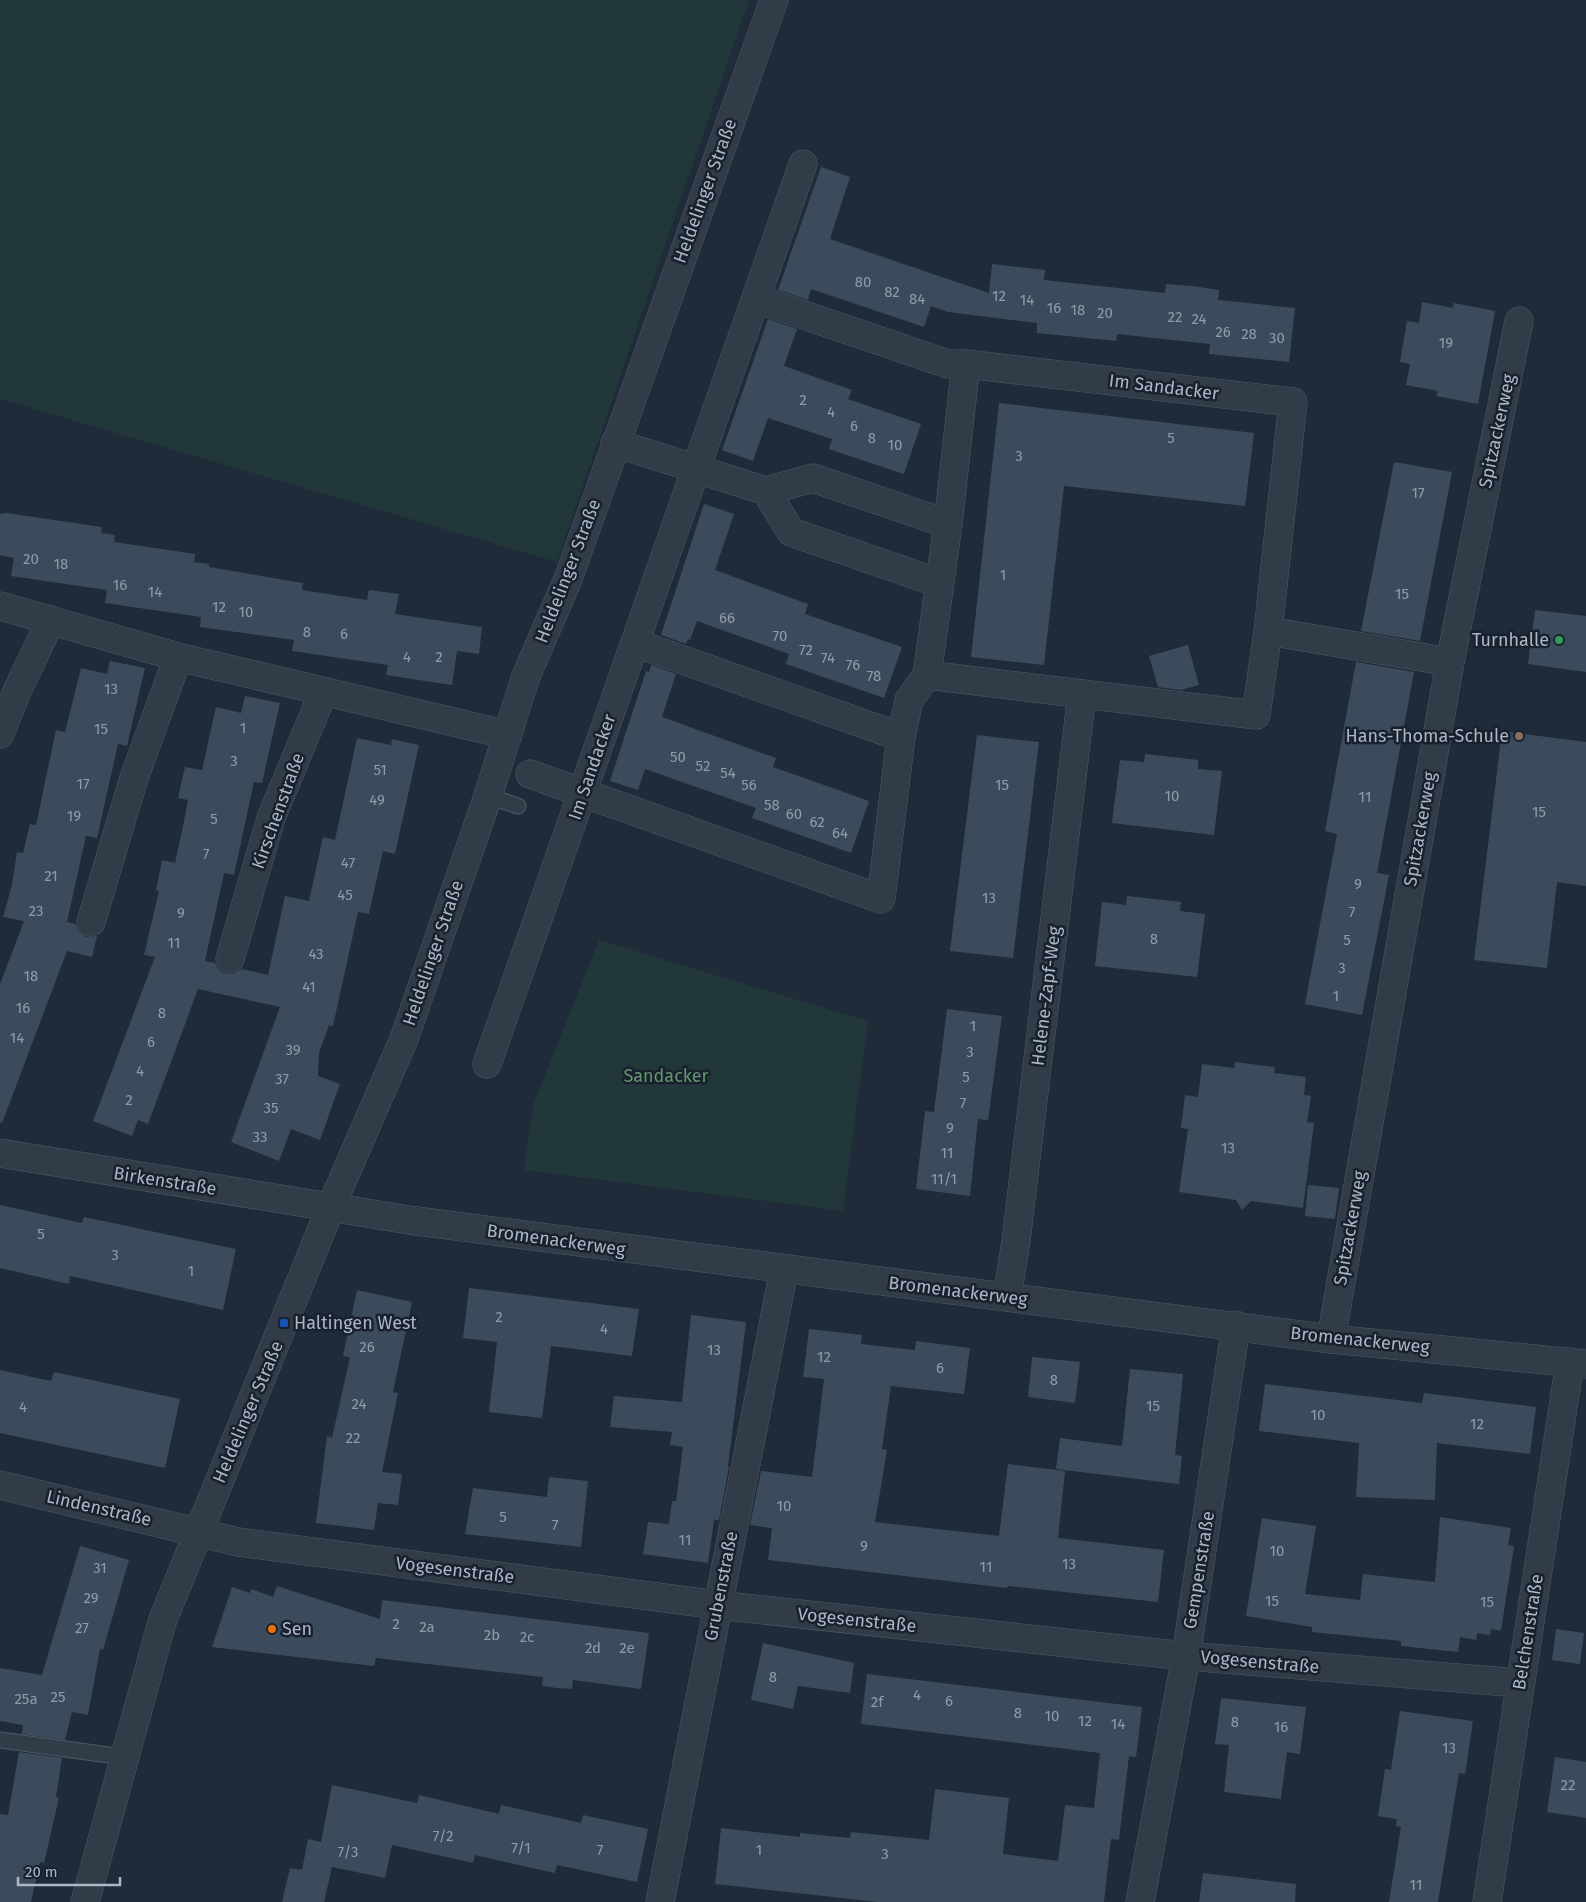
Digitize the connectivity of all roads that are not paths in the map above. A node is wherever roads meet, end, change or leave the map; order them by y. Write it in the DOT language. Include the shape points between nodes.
graph roads {
  1 [pos="774,0"];
  2 [pos="803,164"];
  3 [pos="757,298"];
  4 [pos="1520,321"];
  5 [pos="966,364"];
  6 [pos="615,443"];
  7 [pos="697,470"];
  8 [pos="766,492"];
  9 [pos="948,524"];
  10 [pos="939,583"];
  11 [pos="0,606"];
  12 [pos="51,620"];
  13 [pos="1268,631"];
  14 [pos="636,643"];
  15 [pos="178,657"];
  16 [pos="1450,662"];
  17 [pos="926,675"];
  18 [pos="323,693"];
  19 [pos="1082,694"];
  20 [pos="0,734"];
  21 [pos="508,735"];
  22 [pos="901,737"];
  23 [pos="530,774"];
  24 [pos="583,794"];
  25 [pos="488,796"];
  26 [pos="518,806"];
  27 [pos="91,922"];
  28 [pos="230,959"];
  29 [pos="488,1064"];
  30 [pos="0,1153"];
  31 [pos="330,1209"];
  32 [pos="784,1270"];
  33 [pos="1007,1297"];
  34 [pos="1236,1325"];
  35 [pos="1331,1339"];
  36 [pos="1578,1363"];
  37 [pos="0,1485"];
  38 [pos="198,1532"];
  39 [pos="718,1605"];
  40 [pos="1186,1656"];
  41 [pos="1520,1683"];
  42 [pos="0,1740"];
  43 [pos="123,1757"];
  44 [pos="85,1902"];
  45 [pos="660,1902"];
  46 [pos="1140,1902"];
  47 [pos="1487,1902"];
  1 -- 6 [label="street, Heldelinger Straße"];
  2 -- 3 [label="street"];
  3 -- 5 [label="street" via="948,364"];
  3 -- 7 [label="street"];
  4 -- 16 [label="street, Spitzackerweg"];
  5 -- 9 [label="street"];
  5 -- 13 [label="street, Im Sandacker" via="1294,402"];
  6 -- 7 [label="street"];
  6 -- 21 [label="street, Heldelinger Straße" via="568,579 526,676"];
  7 -- 8 [label="street"];
  7 -- 14 [label="street, Im Sandacker"];
  8 -- 9 [label="street" via="813,478"];
  8 -- 10 [label="street" via="791,532"];
  9 -- 10 [label="street"];
  10 -- 17 [label="street"];
  11 -- 12 [label="street"];
  12 -- 15 [label="street"];
  12 -- 20 [label="street"];
  13 -- 16 [label="street"];
  13 -- 19 [label="street, Im Sandacker" via="1256,715"];
  14 -- 22 [label="street"];
  14 -- 24 [label="street, Im Sandacker"];
  15 -- 18 [label="street"];
  15 -- 27 [label="street" via="134,778"];
  16 -- 35 [label="street, Spitzackerweg"];
  17 -- 19 [label="street, Im Sandacker"];
  17 -- 22 [label="street" via="909,700"];
  18 -- 21 [label="street"];
  18 -- 28 [label="street, Kirschenstraße" via="271,818"];
  19 -- 33 [label="street, Helene-Zapf-Weg"];
  21 -- 25 [label="street, Heldelinger Straße"];
  22 -- 24 [label="street" via="882,899"];
  23 -- 24 [label="street"];
  24 -- 29 [label="street, Im Sandacker"];
  25 -- 26 [label="lane"];
  25 -- 31 [label="street, Heldelinger Straße" via="404,1039"];
  30 -- 31 [label="street, Birkenstraße"];
  31 -- 32 [label="street, Bromenackerweg"];
  31 -- 38 [label="street, Heldelinger Straße"];
  32 -- 33 [label="street, Bromenackerweg"];
  32 -- 39 [label="street, Grubenstraße"];
  33 -- 34 [label="street, Bromenackerweg"];
  34 -- 35 [label="street, Bromenackerweg"];
  34 -- 40 [label="street, Gempenstraße"];
  35 -- 36 [label="street, Bromenackerweg"];
  36 -- 41 [label="street, Belchenstraße"];
  37 -- 38 [label="street, Lindenstraße"];
  38 -- 39 [label="street, Vogesenstraße" via="238,1542"];
  38 -- 43 [label="street, Heldelinger Straße" via="162,1622"];
  39 -- 40 [label="street, Vogesenstraße"];
  39 -- 45 [label="street, Grubenstraße"];
  40 -- 41 [label="street, Vogesenstraße"];
  40 -- 46 [label="street, Gempenstraße"];
  41 -- 47 [label="street, Belchenstraße"];
  42 -- 43 [label="lane"];
  43 -- 44 [label="street, Heldelinger Straße"];
}
